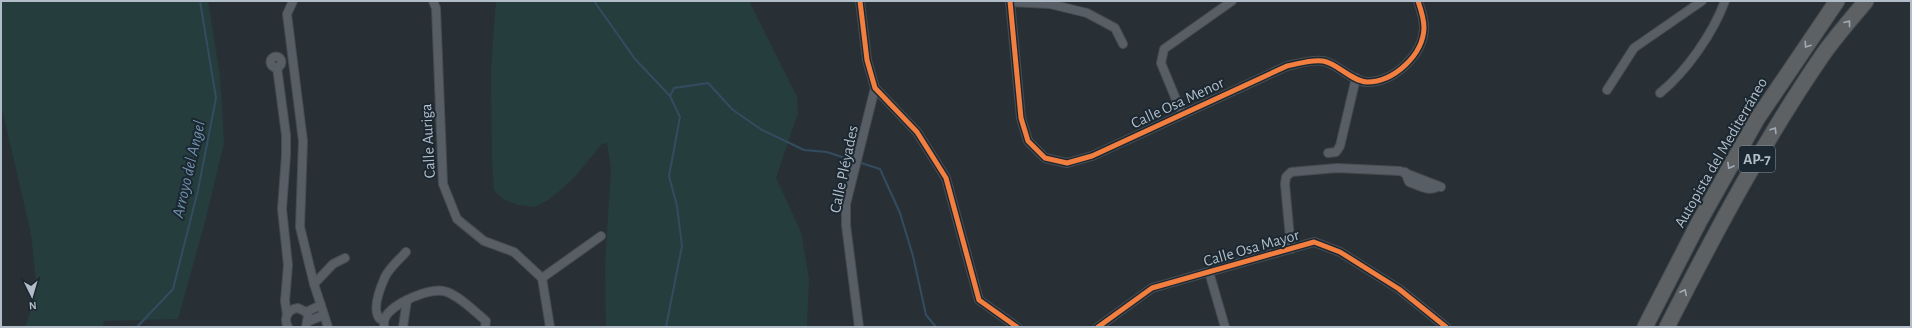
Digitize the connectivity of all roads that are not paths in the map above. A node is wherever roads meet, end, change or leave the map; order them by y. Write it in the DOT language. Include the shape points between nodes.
graph roads {
  1 [pos="293,1"];
  2 [pos="433,1"];
  3 [pos="860,1"];
  4 [pos="1010,1"];
  5 [pos="1232,1"];
  6 [pos="1418,1"];
  7 [pos="1702,1"];
  8 [pos="1725,1"];
  9 [pos="1837,1"];
  10 [pos="1866,1"];
  11 [pos="1123,44"];
  12 [pos="277,67"];
  13 [pos="1356,78"];
  14 [pos="875,88"];
  15 [pos="1607,90"];
  16 [pos="1660,92"];
  17 [pos="1182,114"];
  18 [pos="1328,153"];
  19 [pos="1439,186"];
  20 [pos="601,236"];
  21 [pos="1291,249"];
  22 [pos="406,252"];
  23 [pos="345,258"];
  24 [pos="1209,272"];
  25 [pos="542,278"];
  26 [pos="314,284"];
  27 [pos="407,300"];
  28 [pos="321,305"];
  29 [pos="306,312"];
  30 [pos="287,315"];
  31 [pos="324,315"];
  32 [pos="384,323"];
  33 [pos="308,324"];
  34 [pos="288,327"];
  35 [pos="328,327"];
  36 [pos="403,327"];
  37 [pos="485,327"];
  38 [pos="550,327"];
  39 [pos="859,327"];
  40 [pos="1017,327"];
  41 [pos="1098,327"];
  42 [pos="1225,327"];
  43 [pos="1446,327"];
  44 [pos="1645,327"];
  45 [pos="1667,327"];
  1 -- 26 [label="street" via="287,14 303,140 300,227"];
  2 -- 25 [label="street, Calle Auriga" via="436,8 443,184 457,219 484,241 514,252"];
  3 -- 14 [label="street" via="867,60"];
  4 -- 11 [label="street" via="1050,4 1087,13 1115,28"];
  4 -- 17 [label="street, Calle Osa Menor" via="1021,118 1028,141 1045,158 1067,163 1092,156"];
  5 -- 17 [label="street" via="1164,48 1161,63"];
  6 -- 13 [label="street, Calle Osa Menor" via="1424,29 1413,57 1394,74 1380,80 1366,82"];
  7 -- 15 [label="street" via="1634,48"];
  8 -- 16 [label="street" via="1696,53 1675,81"];
  9 -- 44 [label="highway, Autopista del Mediterráneo / AP-7, one-way" via="1757,119 1699,222"];
  45 -- 10 [label="highway, AP-7, one-way" via="1715,232 1773,131 1825,53"];
  12 -- 30 [label="street" via="286,142 282,209 288,258 285,301"];
  13 -- 17 [label="street, Calle Osa Menor" via="1324,61 1287,66"];
  13 -- 18 [label="street" via="1340,146 1336,152"];
  14 -- 39 [label="street, Calle Pléyades" via="846,204 846,225"];
  14 -- 40 [label="street" via="917,132 946,178 979,300"];
  19 -- 21 [label="street" via="1405,172 1337,168 1291,172 1286,177 1285,184"];
  20 -- 25 [label="street"];
  21 -- 24 [label="street, Calle Osa Mayor"];
  21 -- 43 [label="street, Calle Osa Mayor" via="1314,242 1340,252 1399,289"];
  22 -- 32 [label="street" via="385,276 376,310 377,316"];
  23 -- 26 [label="street" via="333,264"];
  24 -- 41 [label="street, Calle Osa Mayor" via="1152,288"];
  24 -- 42 [label="street"];
  25 -- 38 [label="street"];
  26 -- 28 [label="street"];
  27 -- 32 [label="street" via="401,303"];
  27 -- 36 [label="street"];
  27 -- 37 [label="street" via="436,290 447,292 465,302 486,321"];
  28 -- 29 [label="street"];
  28 -- 31 [label="street"];
  29 -- 30 [label="street" via="298,308"];
  29 -- 33 [label="street"];
  30 -- 34 [label="street"];
  31 -- 33 [label="street"];
  31 -- 35 [label="street"];
}
